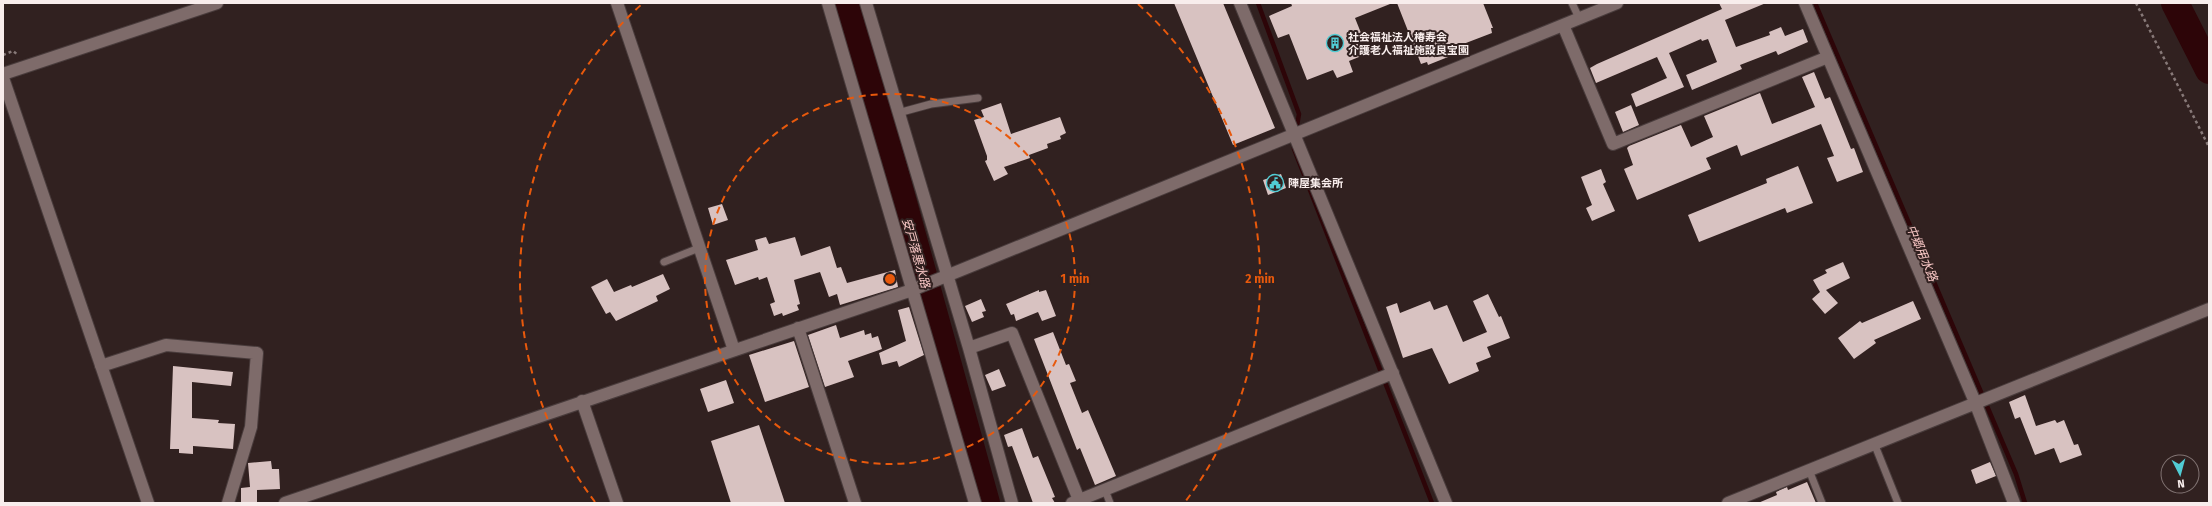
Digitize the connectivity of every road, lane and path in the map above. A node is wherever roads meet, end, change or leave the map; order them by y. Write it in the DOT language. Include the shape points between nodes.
graph roads {
  1 [pos="217,3"];
  2 [pos="617,3"];
  3 [pos="828,3"];
  4 [pos="866,3"];
  5 [pos="1240,3"];
  6 [pos="1572,3"];
  7 [pos="1617,3"];
  8 [pos="1805,3"];
  9 [pos="2136,3"];
  10 [pos="1579,18"];
  11 [pos="1563,25"];
  12 [pos="1828,57"];
  13 [pos="3,74"];
  14 [pos="3,78"];
  15 [pos="978,98"];
  16 [pos="898,113"];
  17 [pos="1293,134"];
  18 [pos="2209,147"];
  19 [pos="700,248"];
  20 [pos="664,262"];
  21 [pos="942,278"];
  22 [pos="915,289"];
  23 [pos="2209,309"];
  24 [pos="798,328"];
  25 [pos="968,348"];
  26 [pos="734,350"];
  27 [pos="101,366"];
  28 [pos="1393,373"];
  29 [pos="582,401"];
  30 [pos="1975,402"];
  31 [pos="1874,443"];
  32 [pos="1809,470"];
  33 [pos="1105,490"];
  34 [pos="1076,501"];
  35 [pos="148,503"];
  36 [pos="228,503"];
  37 [pos="284,503"];
  38 [pos="617,503"];
  39 [pos="855,503"];
  40 [pos="975,503"];
  41 [pos="1012,503"];
  42 [pos="1110,503"];
  43 [pos="1446,503"];
  44 [pos="1728,503"];
  45 [pos="1822,503"];
  46 [pos="1898,503"];
  47 [pos="2014,503"];
  1 -- 13 [label="street"];
  2 -- 19 [label="street"];
  3 -- 22 [label="street"];
  4 -- 16 [label="street"];
  5 -- 17 [label="street"];
  6 -- 10 [label="lane"];
  7 -- 10 [label="street"];
  8 -- 12 [label="street"];
  9 -- 18 [label="path"];
  10 -- 11 [label="street"];
  11 -- 12 [label="street" via="1613,144"];
  11 -- 17 [label="street"];
  12 -- 30 [label="street"];
  14 -- 27 [label="street"];
  15 -- 16 [label="lane" via="931,104"];
  16 -- 21 [label="street"];
  17 -- 21 [label="street"];
  17 -- 28 [label="street"];
  19 -- 20 [label="lane"];
  19 -- 26 [label="street"];
  21 -- 22 [label="street"];
  21 -- 25 [label="street"];
  22 -- 24 [label="street"];
  22 -- 40 [label="street"];
  23 -- 30 [label="street"];
  24 -- 26 [label="street"];
  24 -- 39 [label="street"];
  25 -- 34 [label="street" via="1012,333"];
  25 -- 41 [label="street"];
  26 -- 29 [label="street"];
  27 -- 35 [label="street"];
  27 -- 36 [label="street" via="166,345 257,354 251,427"];
  28 -- 33 [label="street"];
  28 -- 43 [label="street"];
  29 -- 37 [label="street"];
  29 -- 38 [label="street"];
  30 -- 31 [label="street"];
  30 -- 47 [label="street"];
  31 -- 32 [label="street"];
  31 -- 46 [label="lane"];
  32 -- 44 [label="street"];
  32 -- 45 [label="lane"];
  33 -- 34 [label="street"];
  33 -- 42 [label="lane"];
}
